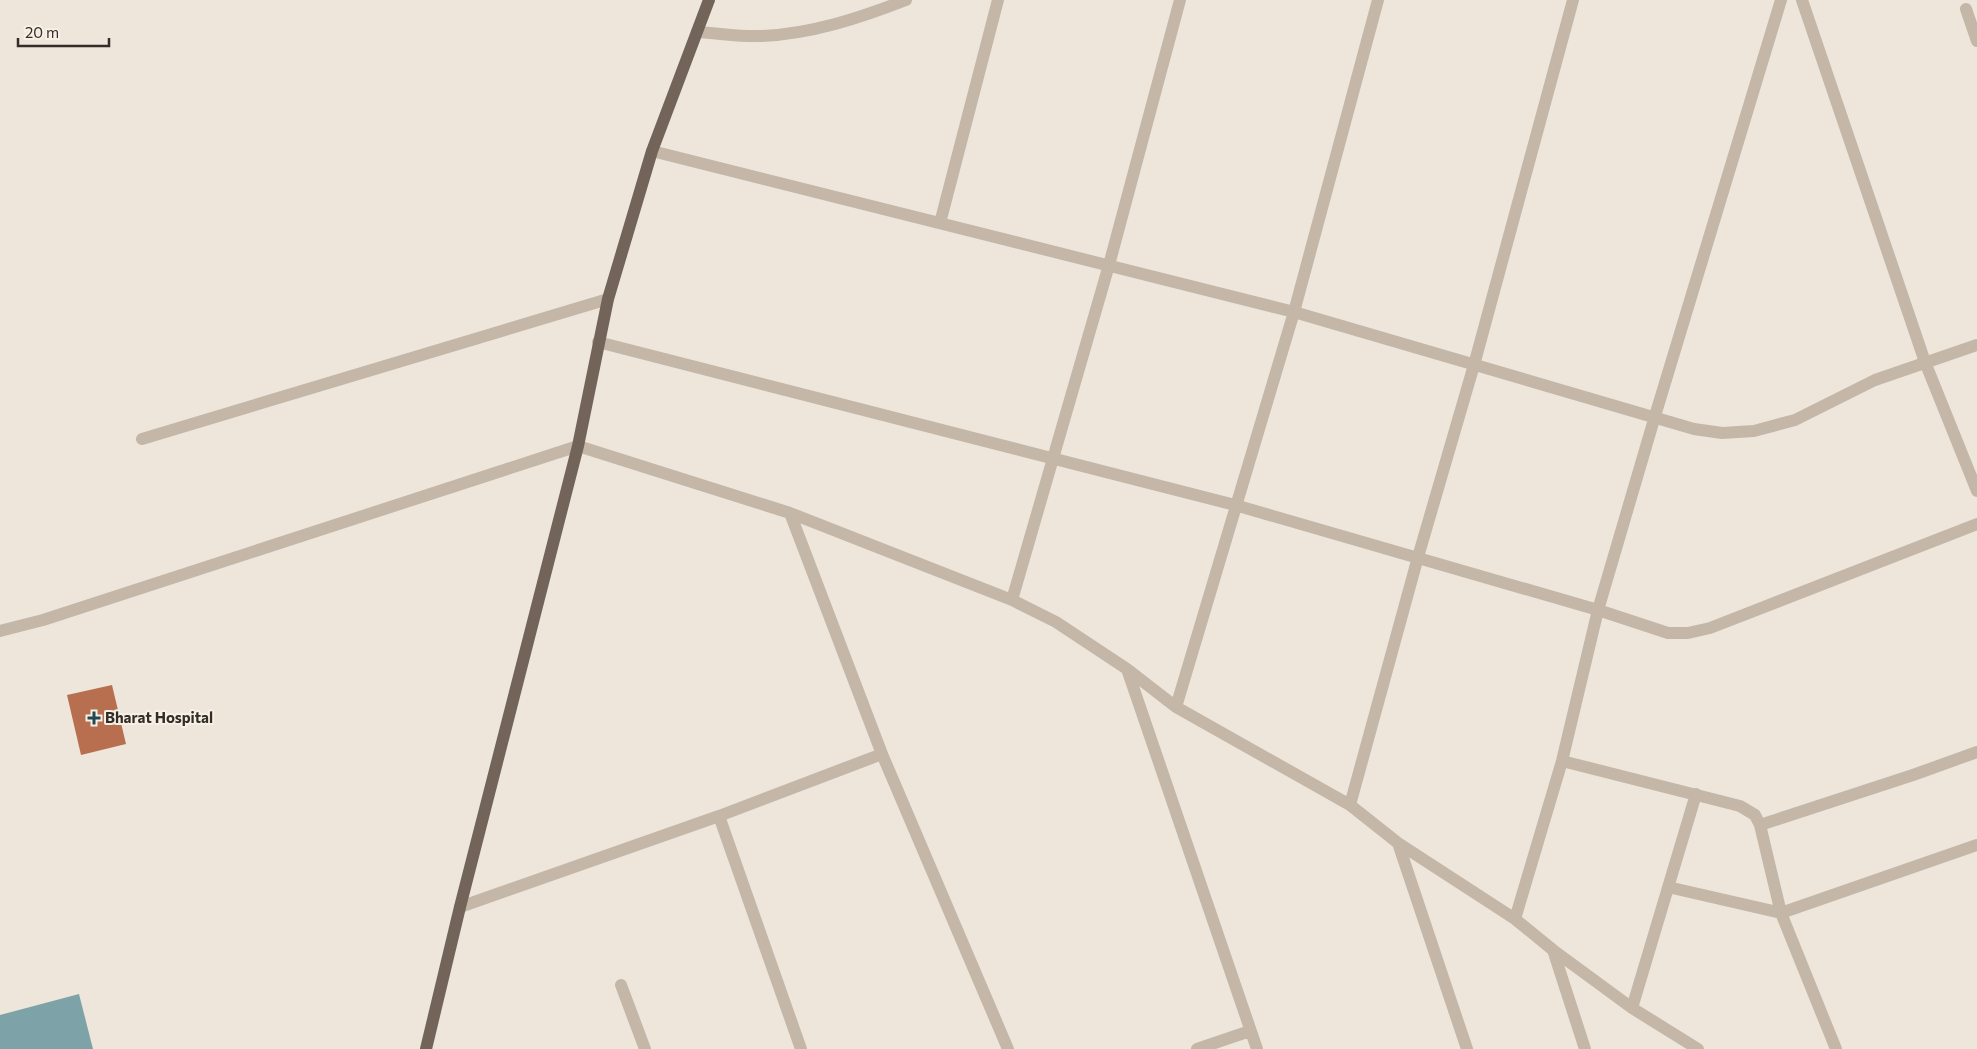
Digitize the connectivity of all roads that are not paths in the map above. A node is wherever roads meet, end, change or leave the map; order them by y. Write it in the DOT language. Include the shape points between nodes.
graph roads {
  1 [pos="709,0"];
  2 [pos="906,0"];
  3 [pos="998,0"];
  4 [pos="1180,0"];
  5 [pos="1378,0"];
  6 [pos="1573,0"];
  7 [pos="1780,0"];
  8 [pos="1802,0"];
  9 [pos="1966,9"];
  10 [pos="697,32"];
  11 [pos="1977,41"];
  12 [pos="652,151"];
  13 [pos="940,223"];
  14 [pos="1109,265"];
  15 [pos="608,300"];
  16 [pos="1294,312"];
  17 [pos="598,342"];
  18 [pos="1977,345"];
  19 [pos="1925,362"];
  20 [pos="1474,365"];
  21 [pos="1654,416"];
  22 [pos="142,439"];
  23 [pos="578,446"];
  24 [pos="1053,458"];
  25 [pos="1977,491"];
  26 [pos="1235,505"];
  27 [pos="790,513"];
  28 [pos="1977,524"];
  29 [pos="1418,557"];
  30 [pos="1012,600"];
  31 [pos="1598,610"];
  32 [pos="0,631"];
  33 [pos="1127,669"];
  34 [pos="1176,707"];
  35 [pos="1977,752"];
  36 [pos="882,754"];
  37 [pos="1562,761"];
  38 [pos="1696,794"];
  39 [pos="1350,805"];
  40 [pos="719,816"];
  41 [pos="1760,826"];
  42 [pos="1398,843"];
  43 [pos="1977,845"];
  44 [pos="1668,886"];
  45 [pos="460,907"];
  46 [pos="1781,913"];
  47 [pos="1515,919"];
  48 [pos="1553,950"];
  49 [pos="621,985"];
  50 [pos="1632,1008"];
  51 [pos="1250,1031"];
  52 [pos="426,1049"];
  53 [pos="645,1049"];
  54 [pos="801,1049"];
  55 [pos="1008,1049"];
  56 [pos="1197,1049"];
  57 [pos="1257,1049"];
  58 [pos="1467,1049"];
  59 [pos="1585,1049"];
  60 [pos="1698,1049"];
  61 [pos="1836,1049"];
  1 -- 10 [label="main road"];
  2 -- 10 [label="street" via="836,24 800,32 761,36"];
  3 -- 13 [label="street"];
  4 -- 14 [label="street"];
  5 -- 16 [label="street"];
  6 -- 20 [label="street"];
  7 -- 21 [label="street"];
  8 -- 19 [label="street"];
  9 -- 11 [label="street"];
  10 -- 12 [label="main road"];
  12 -- 13 [label="street"];
  12 -- 15 [label="main road"];
  13 -- 14 [label="street"];
  14 -- 16 [label="street"];
  14 -- 24 [label="street"];
  15 -- 17 [label="main road"];
  15 -- 22 [label="street"];
  16 -- 20 [label="street"];
  16 -- 26 [label="street"];
  17 -- 23 [label="main road"];
  17 -- 24 [label="street"];
  18 -- 19 [label="street"];
  19 -- 21 [label="street" via="1875,380 1795,420 1754,431 1722,433 1694,429"];
  19 -- 25 [label="street"];
  20 -- 21 [label="street"];
  20 -- 29 [label="street"];
  21 -- 31 [label="street"];
  23 -- 27 [label="street"];
  23 -- 32 [label="street" via="52,617"];
  23 -- 45 [label="main road"];
  24 -- 26 [label="street"];
  24 -- 30 [label="street"];
  26 -- 29 [label="street"];
  26 -- 34 [label="street"];
  27 -- 30 [label="street"];
  27 -- 36 [label="street"];
  28 -- 31 [label="street" via="1710,628 1688,633 1668,633"];
  29 -- 31 [label="street"];
  29 -- 39 [label="street"];
  30 -- 33 [label="street" via="1056,622"];
  31 -- 37 [label="street"];
  33 -- 34 [label="street"];
  33 -- 51 [label="street"];
  34 -- 39 [label="street"];
  35 -- 41 [label="street"];
  36 -- 40 [label="street"];
  36 -- 55 [label="street"];
  37 -- 38 [label="street"];
  37 -- 47 [label="street"];
  38 -- 41 [label="street" via="1740,806 1755,816"];
  38 -- 44 [label="street"];
  39 -- 42 [label="street"];
  40 -- 45 [label="street"];
  40 -- 54 [label="street"];
  41 -- 46 [label="street"];
  42 -- 47 [label="street"];
  42 -- 58 [label="street"];
  43 -- 46 [label="street"];
  44 -- 46 [label="street"];
  44 -- 50 [label="street"];
  45 -- 52 [label="main road"];
  46 -- 61 [label="street"];
  47 -- 48 [label="street"];
  48 -- 50 [label="street"];
  48 -- 59 [label="street"];
  49 -- 53 [label="street"];
  50 -- 60 [label="street"];
  51 -- 56 [label="street"];
  51 -- 57 [label="street"];
}
